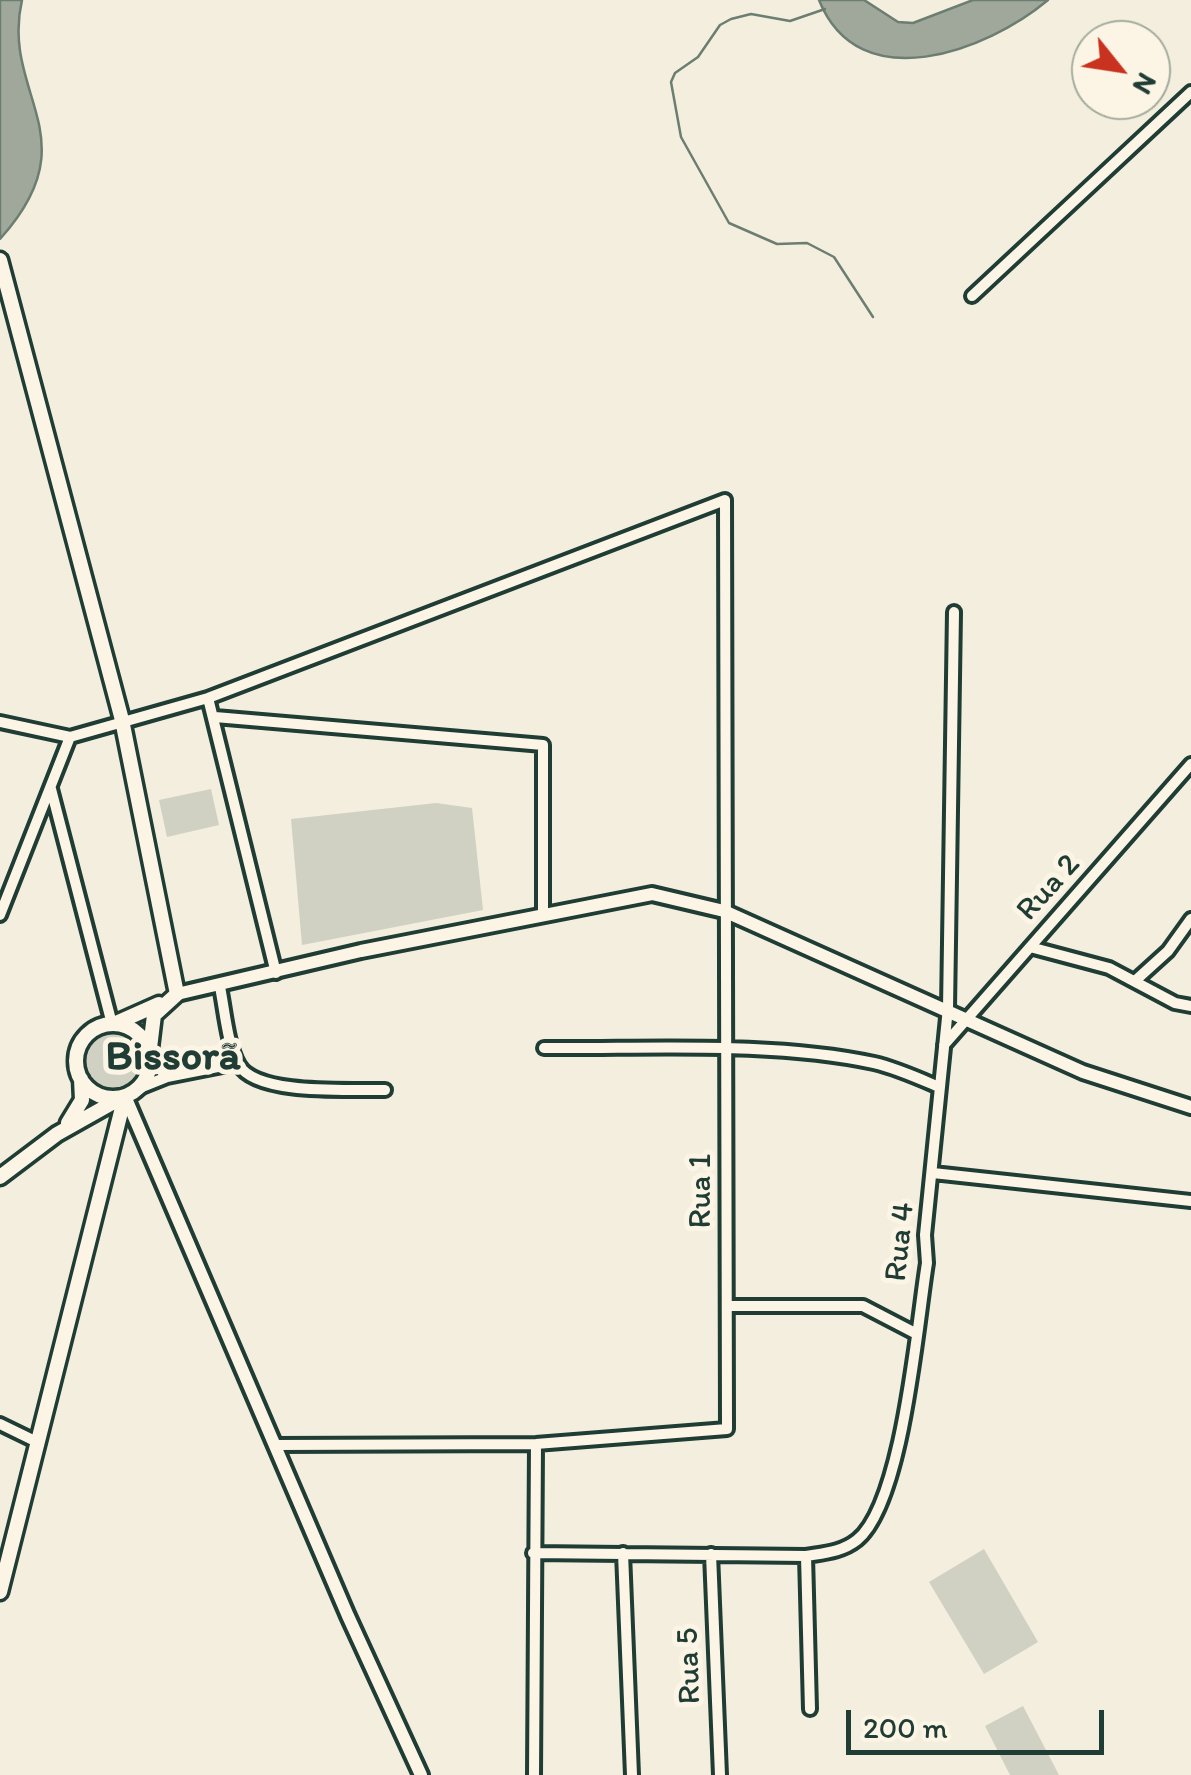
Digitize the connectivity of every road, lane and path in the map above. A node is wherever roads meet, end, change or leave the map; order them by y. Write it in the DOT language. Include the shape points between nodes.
graph roads {
  1 [pos="1191,92"];
  2 [pos="0,260"];
  3 [pos="972,296"];
  4 [pos="954,612"];
  5 [pos="208,698"];
  6 [pos="215,717"];
  7 [pos="122,720"];
  8 [pos="0,722"];
  9 [pos="70,737"];
  10 [pos="1191,764"];
  11 [pos="50,789"];
  12 [pos="724,911"];
  13 [pos="542,913"];
  14 [pos="0,914"];
  15 [pos="1191,919"];
  16 [pos="1030,947"];
  17 [pos="276,973"];
  18 [pos="1136,980"];
  19 [pos="220,988"];
  20 [pos="177,994"];
  21 [pos="1191,1006"];
  22 [pos="948,1008"];
  23 [pos="968,1018"];
  24 [pos="113,1024"];
  25 [pos="944,1046"];
  26 [pos="544,1048"];
  27 [pos="724,1050"];
  28 [pos="150,1056"];
  29 [pos="238,1063"];
  30 [pos="167,1077"];
  31 [pos="81,1079"];
  32 [pos="939,1086"];
  33 [pos="384,1090"];
  34 [pos="132,1092"];
  35 [pos="1191,1108"];
  36 [pos="57,1134"];
  37 [pos="934,1173"];
  38 [pos="0,1176"];
  39 [pos="1191,1201"];
  40 [pos="727,1306"];
  41 [pos="915,1333"];
  42 [pos="0,1424"];
  43 [pos="38,1442"];
  44 [pos="536,1444"];
  45 [pos="275,1445"];
  46 [pos="533,1553"];
  47 [pos="623,1553"];
  48 [pos="710,1554"];
  49 [pos="806,1556"];
  50 [pos="0,1592"];
  51 [pos="810,1708"];
  52 [pos="421,1775"];
  53 [pos="534,1775"];
  54 [pos="632,1775"];
  55 [pos="720,1775"];
  1 -- 3 [label="street"];
  2 -- 7 [label="main road"];
  4 -- 22 [label="street, Rua 4"];
  5 -- 6 [label="street"];
  5 -- 7 [label="street"];
  5 -- 12 [label="street, Rua 1" via="724,500"];
  6 -- 13 [label="street" via="543,745"];
  6 -- 17 [label="street"];
  7 -- 9 [label="street"];
  7 -- 20 [label="main road"];
  8 -- 9 [label="street"];
  9 -- 11 [label="street"];
  10 -- 16 [label="street, Rua 2"];
  11 -- 14 [label="street"];
  11 -- 24 [label="street"];
  12 -- 13 [label="street" via="652,894"];
  12 -- 22 [label="street"];
  12 -- 27 [label="street, Rua 1"];
  13 -- 17 [label="street"];
  15 -- 18 [label="street" via="1168,952"];
  16 -- 18 [label="street"];
  16 -- 23 [label="street, Rua 2"];
  17 -- 19 [label="street"];
  18 -- 21 [label="street"];
  19 -- 20 [label="street"];
  19 -- 29 [label="street"];
  20 -- 24 [label="main road"];
  20 -- 28 [label="main road" via="151,1023"];
  22 -- 23 [label="street"];
  22 -- 25 [label="street, Rua 4"];
  23 -- 25 [label="street, Rua 2"];
  23 -- 35 [label="street" via="1083,1072"];
  24 -- 28 [label="main road" via="136,1031"];
  24 -- 31 [label="main road" via="82,1042 76,1058"];
  25 -- 32 [label="street, Rua 4"];
  26 -- 27 [label="street"];
  27 -- 32 [label="street" via="872,1062"];
  27 -- 40 [label="street, Rua 1"];
  28 -- 30 [label="street"];
  28 -- 34 [label="main road" via="149,1071"];
  29 -- 30 [label="street"];
  29 -- 33 [label="street" via="250,1076 279,1086"];
  30 -- 34 [label="street"];
  31 -- 34 [label="main road" via="102,1096"];
  31 -- 36 [label="main road" via="79,1108"];
  32 -- 37 [label="street, Rua 4"];
  34 -- 36 [label="main road"];
  34 -- 43 [label="main road"];
  34 -- 45 [label="street"];
  36 -- 38 [label="main road"];
  37 -- 39 [label="street"];
  37 -- 41 [label="street, Rua 4"];
  40 -- 41 [label="street" via="863,1306"];
  40 -- 44 [label="street, Rua 1" via="727,1429"];
  41 -- 49 [label="street, Rua 4" via="884,1500 858,1539"];
  42 -- 43 [label="street"];
  43 -- 50 [label="main road"];
  44 -- 45 [label="street, Rua 1"];
  44 -- 46 [label="street"];
  45 -- 52 [label="street"];
  46 -- 47 [label="street, Rua 4"];
  46 -- 53 [label="street"];
  47 -- 48 [label="street, Rua 4"];
  47 -- 54 [label="street"];
  48 -- 49 [label="street, Rua 4"];
  48 -- 55 [label="street, Rua 5"];
  49 -- 51 [label="street"];
}
